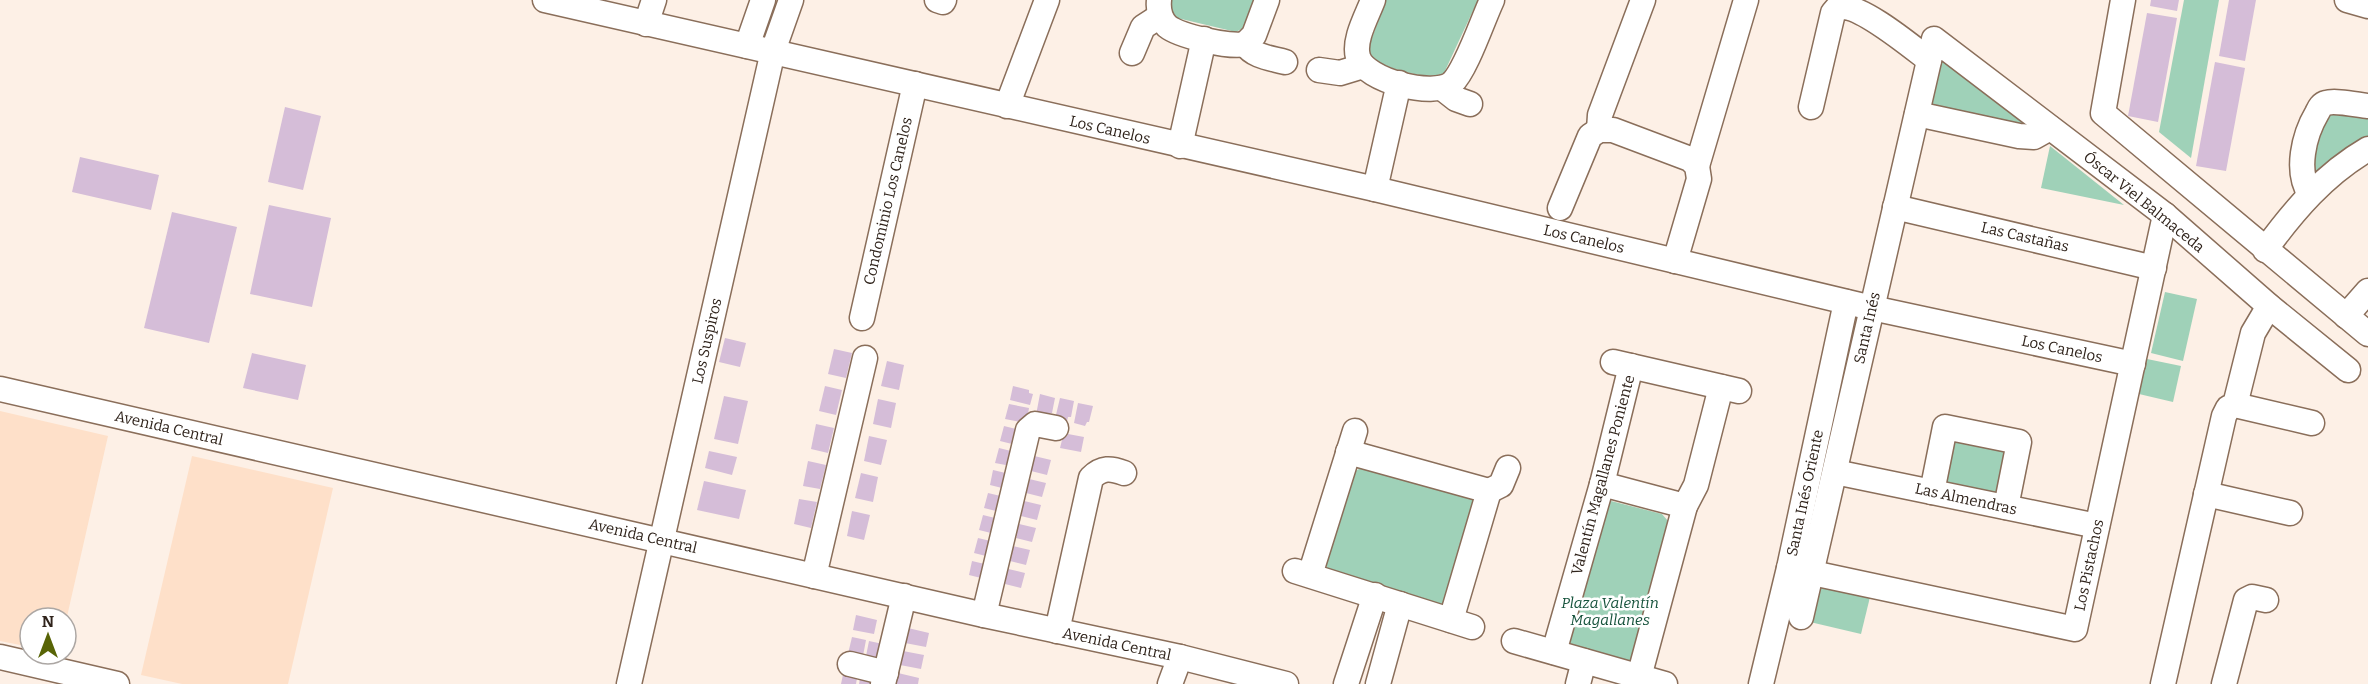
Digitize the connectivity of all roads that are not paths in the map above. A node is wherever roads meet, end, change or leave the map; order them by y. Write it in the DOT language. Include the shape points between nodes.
graph roads {
  1 [pos="545,0"];
  2 [pos="654,0"];
  3 [pos="763,0"];
  4 [pos="791,0"];
  5 [pos="1047,0"];
  6 [pos="1267,0"];
  7 [pos="1373,0"];
  8 [pos="1492,0"];
  9 [pos="1643,0"];
  10 [pos="1746,0"];
  11 [pos="2123,0"];
  12 [pos="2347,0"];
  13 [pos="2368,6"];
  14 [pos="1160,8"];
  15 [pos="646,24"];
  16 [pos="1204,39"];
  17 [pos="1245,44"];
  18 [pos="747,46"];
  19 [pos="1932,49"];
  20 [pos="773,51"];
  21 [pos="1132,53"];
  22 [pos="1286,62"];
  23 [pos="1363,66"];
  24 [pos="1319,70"];
  25 [pos="915,84"];
  26 [pos="1399,84"];
  27 [pos="1442,88"];
  28 [pos="1470,104"];
  29 [pos="1007,106"];
  30 [pos="2368,106"];
  31 [pos="1811,107"];
  32 [pos="1917,114"];
  33 [pos="2050,128"];
  34 [pos="1599,130"];
  35 [pos="1180,146"];
  36 [pos="2368,149"];
  37 [pos="1697,166"];
  38 [pos="1375,189"];
  39 [pos="2310,194"];
  40 [pos="1895,207"];
  41 [pos="1560,208"];
  42 [pos="2165,215"];
  43 [pos="2269,253"];
  44 [pos="1675,261"];
  45 [pos="2154,268"];
  46 [pos="2247,286"];
  47 [pos="2368,291"];
  48 [pos="1846,302"];
  49 [pos="2269,306"];
  50 [pos="1872,308"];
  51 [pos="2346,316"];
  52 [pos="862,318"];
  53 [pos="2368,334"];
  54 [pos="865,358"];
  55 [pos="2133,364"];
  56 [pos="2348,370"];
  57 [pos="0,389"];
  58 [pos="2235,405"];
  59 [pos="2312,423"];
  60 [pos="1056,428"];
  61 [pos="1508,468"];
  62 [pos="1835,472"];
  63 [pos="1124,473"];
  64 [pos="1602,484"];
  65 [pos="1489,491"];
  66 [pos="1932,492"];
  67 [pos="2206,494"];
  68 [pos="1685,506"];
  69 [pos="2006,507"];
  70 [pos="2290,513"];
  71 [pos="2097,526"];
  72 [pos="662,541"];
  73 [pos="1789,568"];
  74 [pos="1813,573"];
  75 [pos="814,576"];
  76 [pos="1375,595"];
  77 [pos="904,596"];
  78 [pos="2266,600"];
  79 [pos="1400,604"];
  80 [pos="984,615"];
  81 [pos="1802,617"];
  82 [pos="1057,631"];
  83 [pos="1514,641"];
  84 [pos="1554,652"];
  85 [pos="0,657"];
  86 [pos="1180,657"];
  87 [pos="1584,661"];
  88 [pos="850,664"];
  89 [pos="1639,676"];
  90 [pos="1613,677"];
  91 [pos="885,678"];
  92 [pos="1280,683"];
  93 [pos="117,684"];
  94 [pos="629,684"];
  95 [pos="1170,684"];
  96 [pos="1346,684"];
  97 [pos="1378,684"];
  98 [pos="1578,684"];
  99 [pos="1665,684"];
  100 [pos="1761,684"];
  101 [pos="2163,684"];
  102 [pos="2224,684"];
  1 -- 15 [label="street, Los Canelos"];
  2 -- 15 [label="street"];
  3 -- 18 [label="street"];
  4 -- 20 [label="street, Los Suspiros"];
  5 -- 29 [label="street"];
  6 -- 17 [label="street" via="1254,35"];
  7 -- 23 [label="street" via="1357,44"];
  8 -- 27 [label="street" via="1460,73"];
  9 -- 34 [label="street, Los Canelos" via="1600,115"];
  10 -- 37 [label="street"];
  11 -- 43 [label="street" via="2103,113"];
  12 -- 13 [label="street"];
  14 -- 16 [label="street" via="1166,24 1175,31"];
  14 -- 21 [label="street" via="1143,27"];
  15 -- 18 [label="street, Los Canelos"];
  16 -- 17 [label="street"];
  16 -- 35 [label="street"];
  17 -- 22 [label="street" via="1257,55"];
  18 -- 20 [label="street, Los Canelos"];
  19 -- 31 [label="street, Óscar Viel Balmaceda" via="1846,7 1838,7 1833,13"];
  19 -- 32 [label="street, Santa Inés"];
  19 -- 33 [label="street, Óscar Viel Balmaceda"];
  20 -- 25 [label="street, Los Canelos"];
  20 -- 72 [label="street, Los Suspiros"];
  23 -- 24 [label="street" via="1340,73"];
  23 -- 26 [label="street" via="1374,75"];
  25 -- 29 [label="street, Los Canelos"];
  25 -- 52 [label="street, Condominio Los Canelos"];
  26 -- 27 [label="street"];
  26 -- 38 [label="street"];
  27 -- 28 [label="street"];
  29 -- 35 [label="street, Los Canelos"];
  30 -- 39 [label="street" via="2323,104 2311,125 2304,150 2304,181"];
  32 -- 33 [label="street" via="2019,136 2034,137"];
  32 -- 40 [label="street, Santa Inés"];
  33 -- 42 [label="street, Óscar Viel Balmaceda"];
  34 -- 37 [label="street" via="1613,130 1690,159"];
  34 -- 41 [label="street, Los Canelos" via="1590,136"];
  35 -- 38 [label="street, Los Canelos"];
  36 -- 39 [label="street"];
  37 -- 44 [label="street" via="1699,179"];
  38 -- 44 [label="street, Los Canelos"];
  39 -- 43 [label="street"];
  40 -- 45 [label="street, Las Castañas"];
  40 -- 50 [label="street, Santa Inés"];
  42 -- 45 [label="street, Los Pistachos"];
  42 -- 46 [label="street, Óscar Viel Balmaceda"];
  43 -- 46 [label="street"];
  43 -- 51 [label="street"];
  44 -- 48 [label="street, Los Canelos"];
  45 -- 55 [label="street, Los Pistachos"];
  46 -- 49 [label="street, Óscar Viel Balmaceda"];
  47 -- 51 [label="street"];
  48 -- 50 [label="street, Los Canelos"];
  48 -- 73 [label="street, Santa Inés Oriente"];
  49 -- 56 [label="street, Óscar Viel Balmaceda"];
  49 -- 58 [label="street" via="2253,333"];
  50 -- 55 [label="street, Los Canelos"];
  50 -- 62 [label="street, Santa Inés"];
  51 -- 53 [label="street"];
  54 -- 75 [label="street"];
  55 -- 71 [label="street, Los Pistachos"];
  57 -- 72 [label="street, Avenida Central"];
  58 -- 59 [label="street"];
  58 -- 67 [label="street" via="2226,411"];
  60 -- 80 [label="street" via="1035,424 1028,430"];
  61 -- 65 [label="street" via="1501,485"];
  62 -- 66 [label="street, Las Almendras"];
  62 -- 74 [label="street, Santa Inés"];
  63 -- 82 [label="street" via="1108,469 1091,478"];
  64 -- 68 [label="street"];
  64 -- 68 [label="street, Valentín Magallanes Poniente" via="1622,364 1730,389"];
  64 -- 84 [label="street, Valentín Magallanes Poniente"];
  65 -- 76 [label="street" via="1352,441 1302,573"];
  65 -- 79 [label="street" via="1462,624"];
  66 -- 69 [label="street, Las Almendras"];
  66 -- 69 [label="street" via="1945,427 2019,442"];
  67 -- 70 [label="street"];
  67 -- 101 [label="street"];
  68 -- 89 [label="street"];
  69 -- 71 [label="street, Las Almendras"];
  71 -- 74 [label="street, Los Pistachos" via="2075,629"];
  72 -- 75 [label="street, Avenida Central"];
  72 -- 94 [label="street, Los Suspiros"];
  73 -- 74 [label="street, Los Pistachos"];
  73 -- 100 [label="street, Santa Inés Oriente"];
  74 -- 81 [label="street, Santa Inés"];
  75 -- 77 [label="street, Avenida Central"];
  76 -- 79 [label="street"];
  76 -- 96 [label="street"];
  77 -- 80 [label="street, Avenida Central"];
  77 -- 91 [label="street"];
  78 -- 102 [label="street" via="2246,600"];
  79 -- 97 [label="street"];
  80 -- 82 [label="street, Avenida Central"];
  82 -- 86 [label="street, Avenida Central"];
  83 -- 84 [label="street"];
  84 -- 87 [label="street"];
  85 -- 93 [label="street"];
  86 -- 92 [label="street, Avenida Central"];
  86 -- 95 [label="street"];
  87 -- 90 [label="street"];
  87 -- 98 [label="street"];
  88 -- 91 [label="street"];
  89 -- 90 [label="street"];
  89 -- 99 [label="street"];
}
